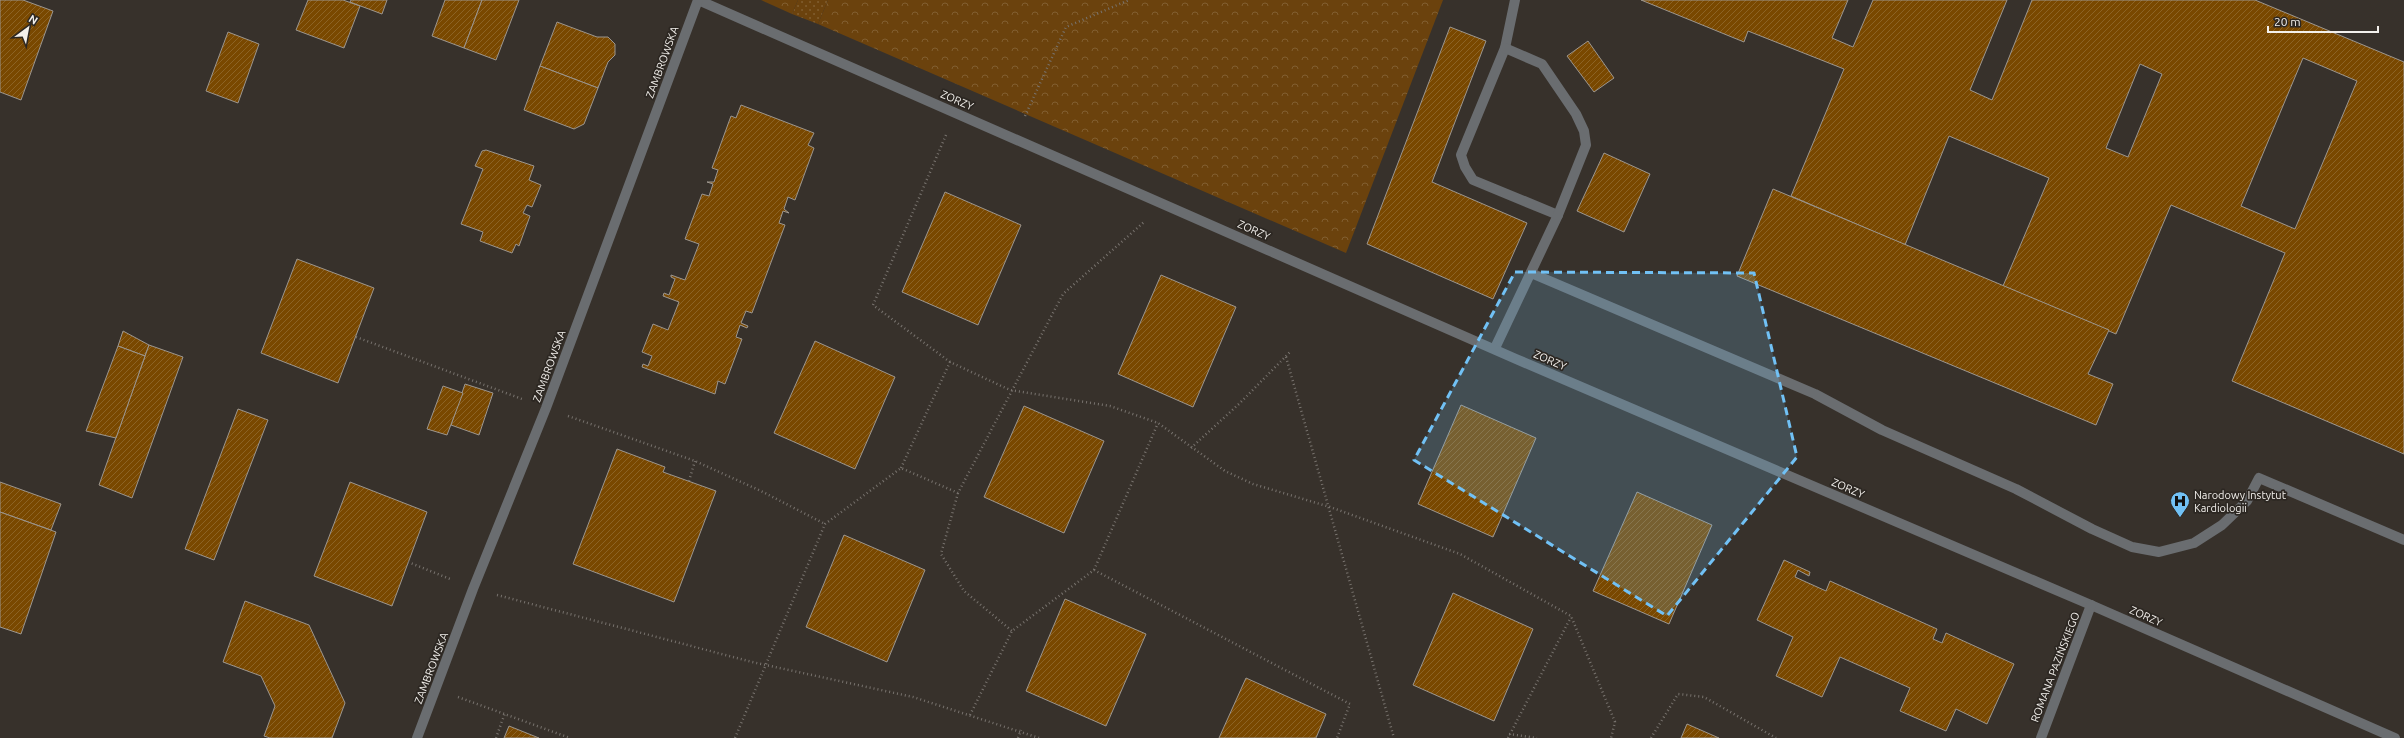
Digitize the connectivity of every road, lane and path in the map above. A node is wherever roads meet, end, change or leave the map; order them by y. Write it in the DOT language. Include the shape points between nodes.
graph roads {
  1 [pos="698,0"];
  2 [pos="1129,0"];
  3 [pos="1515,0"];
  4 [pos="1505,48"];
  5 [pos="956,113"];
  6 [pos="1015,138"];
  7 [pos="1165,204"];
  8 [pos="1558,215"];
  9 [pos="1531,273"];
  10 [pos="356,336"];
  11 [pos="1495,348"];
  12 [pos="1291,351"];
  13 [pos="1286,357"];
  14 [pos="950,362"];
  15 [pos="1010,390"];
  16 [pos="546,408"];
  17 [pos="1158,423"];
  18 [pos="1191,448"];
  19 [pos="695,461"];
  20 [pos="901,468"];
  21 [pos="689,481"];
  22 [pos="958,492"];
  23 [pos="1330,507"];
  24 [pos="825,524"];
  25 [pos="2404,540"];
  26 [pos="408,562"];
  27 [pos="1094,570"];
  28 [pos="473,589"];
  29 [pos="2091,605"];
  30 [pos="1571,616"];
  31 [pos="1012,631"];
  32 [pos="765,665"];
  33 [pos="436,689"];
  34 [pos="505,713"];
  35 [pos="970,715"];
  36 [pos="1021,730"];
  37 [pos="1510,734"];
  38 [pos="417,738"];
  39 [pos="496,738"];
  40 [pos="570,738"];
  41 [pos="735,738"];
  42 [pos="1018,738"];
  43 [pos="1039,738"];
  44 [pos="1337,738"];
  45 [pos="1394,738"];
  46 [pos="1508,738"];
  47 [pos="1537,738"];
  48 [pos="1611,738"];
  49 [pos="1651,738"];
  50 [pos="1776,738"];
  51 [pos="2041,738"];
  52 [pos="2395,738"];
  1 -- 5 [label="street, ZORZY"];
  1 -- 16 [label="street, ZAMBROWSKA"];
  2 -- 6 [label="path" via="1066,27"];
  3 -- 4 [label="street"];
  4 -- 8 [label="street" via="1542,64 1559,86 1584,131 1586,144"];
  4 -- 8 [label="street" via="1461,155 1473,180"];
  5 -- 6 [label="street, ZORZY"];
  5 -- 14 [label="path" via="873,305"];
  6 -- 7 [label="street, ZORZY"];
  7 -- 11 [label="street, ZORZY"];
  7 -- 15 [label="path" via="1063,294"];
  8 -- 9 [label="street"];
  9 -- 11 [label="street"];
  9 -- 25 [label="street" via="1815,394 1882,430 2016,489 2132,547 2159,552 2194,543 2222,525 2247,501 2259,478"];
  10 -- 16 [label="path"];
  11 -- 29 [label="street, ZORZY"];
  12 -- 13 [label="path"];
  13 -- 18 [label="path"];
  13 -- 23 [label="path"];
  14 -- 15 [label="path"];
  14 -- 20 [label="path"];
  15 -- 17 [label="path" via="1110,406"];
  15 -- 22 [label="path"];
  16 -- 19 [label="path"];
  16 -- 28 [label="street, ZAMBROWSKA"];
  17 -- 18 [label="path"];
  17 -- 27 [label="path"];
  18 -- 23 [label="path" via="1225,471 1253,484"];
  19 -- 21 [label="path"];
  19 -- 24 [label="path"];
  20 -- 22 [label="path"];
  20 -- 24 [label="path"];
  22 -- 31 [label="path" via="941,554 964,591"];
  23 -- 30 [label="path" via="1460,554"];
  23 -- 45 [label="path"];
  24 -- 32 [label="path"];
  26 -- 28 [label="path"];
  27 -- 31 [label="path"];
  27 -- 44 [label="path" via="1350,704"];
  28 -- 32 [label="path"];
  28 -- 33 [label="street, ZAMBROWSKA"];
  29 -- 51 [label="street, ROMANA PAZIŃSKIEGO"];
  29 -- 52 [label="street, ZORZY"];
  30 -- 37 [label="path"];
  30 -- 48 [label="path" via="1615,722"];
  31 -- 35 [label="path"];
  32 -- 35 [label="path" via="913,697"];
  32 -- 41 [label="path"];
  33 -- 34 [label="path"];
  33 -- 38 [label="street, ZAMBROWSKA"];
  34 -- 39 [label="path"];
  34 -- 40 [label="path"];
  35 -- 36 [label="path"];
  36 -- 42 [label="path"];
  36 -- 43 [label="path"];
  37 -- 46 [label="path"];
  37 -- 47 [label="path"];
  49 -- 50 [label="path" via="1678,694 1704,697"];
}
